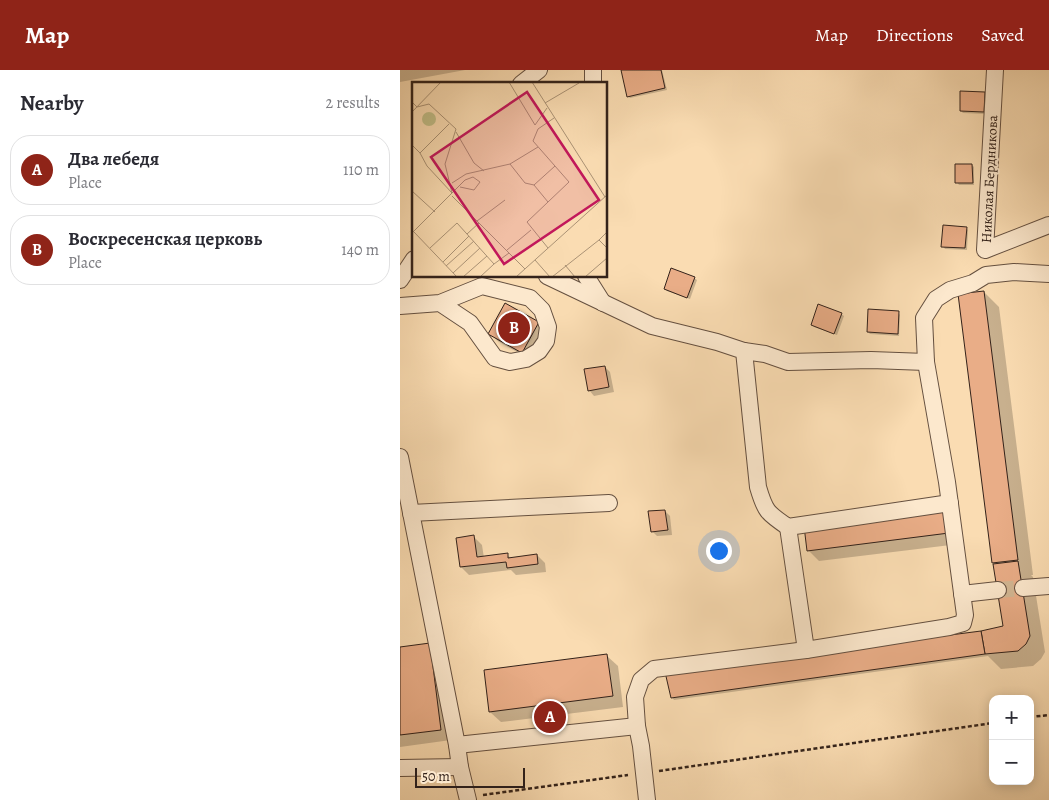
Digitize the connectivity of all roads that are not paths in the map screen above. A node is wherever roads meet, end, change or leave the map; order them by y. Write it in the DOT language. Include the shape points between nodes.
graph roads {
  1 [pos="539,70"];
  2 [pos="995,70"];
  3 [pos="524,82"];
  4 [pos="1049,225"];
  5 [pos="985,250"];
  6 [pos="412,262"];
  7 [pos="1049,274"];
  8 [pos="986,275"];
  9 [pos="551,278"];
  10 [pos="587,278"];
  11 [pos="400,280"];
  12 [pos="440,302"];
  13 [pos="603,304"];
  14 [pos="400,306"];
  15 [pos="744,350"];
  16 [pos="926,362"];
  17 [pos="400,457"];
  18 [pos="609,503"];
  19 [pos="950,503"];
  20 [pos="411,513"];
  21 [pos="788,527"];
  22 [pos="407,531"];
  23 [pos="1049,586"];
  24 [pos="1022,588"];
  25 [pos="998,590"];
  26 [pos="962,594"];
  27 [pos="806,650"];
  28 [pos="637,726"];
  29 [pos="457,745"];
  30 [pos="460,767"];
  31 [pos="400,768"];
  32 [pos="468,799"];
  33 [pos="646,800"];
  1 -- 3 [label="street"];
  2 -- 5 [label="street, Николая Бердникова"];
  4 -- 5 [label="street, Николая Бердникова"];
  5 -- 8 [label="street"];
  6 -- 11 [label="street"];
  7 -- 8 [label="street" via="1014,272"];
  8 -- 16 [label="street" via="936,299 924,318"];
  9 -- 13 [label="street"];
  10 -- 13 [label="street"];
  12 -- 12 [label="street" via="482,286 530,298 542,310 548,327 546,341 539,351 526,359 510,362 495,358 470,323"];
  12 -- 14 [label="street"];
  13 -- 15 [label="street" via="652,326"];
  15 -- 16 [label="street" via="788,362"];
  15 -- 21 [label="street" via="758,487 764,507"];
  16 -- 19 [label="street"];
  17 -- 20 [label="street"];
  18 -- 20 [label="street"];
  19 -- 21 [label="street"];
  19 -- 26 [label="street"];
  20 -- 22 [label="street"];
  21 -- 27 [label="street"];
  22 -- 29 [label="street"];
  23 -- 24 [label="street"];
  25 -- 26 [label="street"];
  26 -- 27 [label="street" via="963,623"];
  27 -- 28 [label="street" via="654,669 641,680 635,697"];
  28 -- 29 [label="street"];
  28 -- 33 [label="street"];
  29 -- 30 [label="street"];
  30 -- 31 [label="street"];
  30 -- 32 [label="street"];
}
